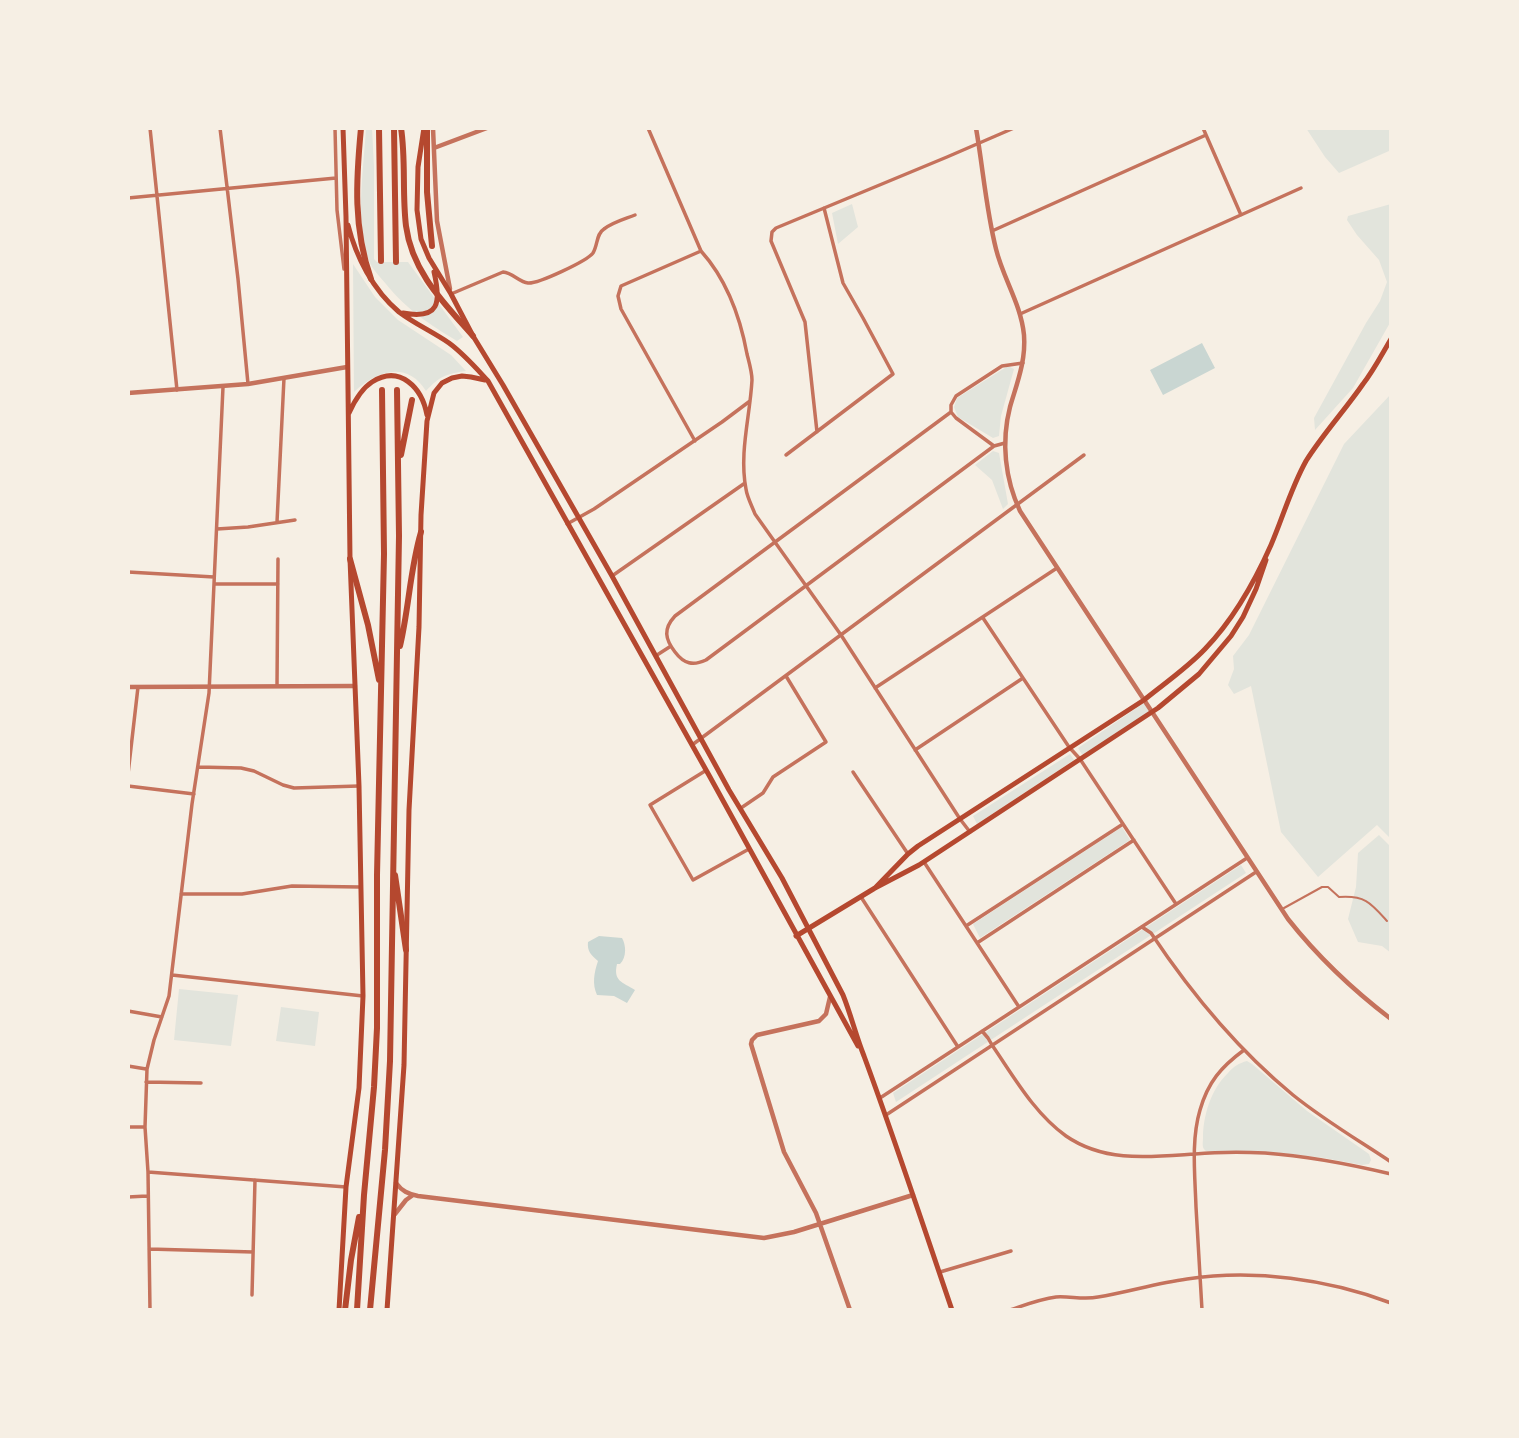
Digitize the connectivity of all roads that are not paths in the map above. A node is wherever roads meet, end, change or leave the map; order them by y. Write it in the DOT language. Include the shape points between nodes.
graph roads {
  1 [pos="150,128"];
  2 [pos="220,128"];
  3 [pos="335,128"];
  4 [pos="343,128"];
  5 [pos="361,128"];
  6 [pos="379,128"];
  7 [pos="394,128"];
  8 [pos="401,128"];
  9 [pos="426,128"];
  10 [pos="433,128"];
  11 [pos="487,128"];
  12 [pos="648,128"];
  13 [pos="976,128"];
  14 [pos="1014,128"];
  15 [pos="1203,128"];
  16 [pos="1206,135"];
  17 [pos="979,144"];
  18 [pos="435,148"];
  19 [pos="336,178"];
  20 [pos="226,188"];
  21 [pos="1301,188"];
  22 [pos="157,195"];
  23 [pos="128,198"];
  24 [pos="824,208"];
  25 [pos="635,215"];
  26 [pos="1241,215"];
  27 [pos="346,217"];
  28 [pos="992,231"];
  29 [pos="432,246"];
  30 [pos="701,251"];
  31 [pos="381,261"];
  32 [pos="396,261"];
  33 [pos="432,265"];
  34 [pos="346,275"];
  35 [pos="371,279"];
  36 [pos="450,294"];
  37 [pos="437,295"];
  38 [pos="400,313"];
  39 [pos="1020,314"];
  40 [pos="473,336"];
  41 [pos="1391,338"];
  42 [pos="1023,363"];
  43 [pos="347,367"];
  44 [pos="284,378"];
  45 [pos="488,381"];
  46 [pos="248,384"];
  47 [pos="223,387"];
  48 [pos="177,390"];
  49 [pos="382,390"];
  50 [pos="397,390"];
  51 [pos="128,393"];
  52 [pos="412,400"];
  53 [pos="750,401"];
  54 [pos="951,412"];
  55 [pos="348,414"];
  56 [pos="428,421"];
  57 [pos="817,432"];
  58 [pos="695,441"];
  59 [pos="1005,443"];
  60 [pos="994,446"];
  61 [pos="786,455"];
  62 [pos="1084,455"];
  63 [pos="398,474"];
  64 [pos="745,483"];
  65 [pos="1017,505"];
  66 [pos="579,518"];
  67 [pos="295,520"];
  68 [pos="277,523"];
  69 [pos="568,524"];
  70 [pos="217,529"];
  71 [pos="421,532"];
  72 [pos="775,543"];
  73 [pos="1270,547"];
  74 [pos="278,559"];
  75 [pos="350,559"];
  76 [pos="1057,568"];
  77 [pos="128,572"];
  78 [pos="612,576"];
  79 [pos="214,577"];
  80 [pos="214,584"];
  81 [pos="278,584"];
  82 [pos="806,585"];
  83 [pos="983,618"];
  84 [pos="841,635"];
  85 [pos="671,646"];
  86 [pos="657,655"];
  87 [pos="397,658"];
  88 [pos="786,675"];
  89 [pos="1023,678"];
  90 [pos="209,686"];
  91 [pos="277,686"];
  92 [pos="355,686"];
  93 [pos="128,687"];
  94 [pos="138,687"];
  95 [pos="381,688"];
  96 [pos="875,688"];
  97 [pos="1144,700"];
  98 [pos="1152,713"];
  99 [pos="701,738"];
  100 [pos="692,745"];
  101 [pos="1069,747"];
  102 [pos="915,750"];
  103 [pos="1080,760"];
  104 [pos="128,765"];
  105 [pos="198,767"];
  106 [pos="706,771"];
  107 [pos="853,772"];
  108 [pos="128,774"];
  109 [pos="128,786"];
  110 [pos="359,786"];
  111 [pos="194,794"];
  112 [pos="741,808"];
  113 [pos="960,819"];
  114 [pos="1123,824"];
  115 [pos="970,832"];
  116 [pos="1134,840"];
  117 [pos="749,849"];
  118 [pos="392,852"];
  119 [pos="908,854"];
  120 [pos="1247,858"];
  121 [pos="922,863"];
  122 [pos="1256,872"];
  123 [pos="361,887"];
  124 [pos="875,888"];
  125 [pos="181,894"];
  126 [pos="860,897"];
  127 [pos="1176,904"];
  128 [pos="1281,909"];
  129 [pos="1387,921"];
  130 [pos="966,926"];
  131 [pos="1142,927"];
  132 [pos="809,929"];
  133 [pos="796,936"];
  134 [pos="1155,939"];
  135 [pos="977,943"];
  136 [pos="406,950"];
  137 [pos="172,975"];
  138 [pos="363,996"];
  139 [pos="830,997"];
  140 [pos="1019,1007"];
  141 [pos="128,1011"];
  142 [pos="162,1017"];
  143 [pos="1391,1019"];
  144 [pos="982,1031"];
  145 [pos="992,1045"];
  146 [pos="958,1047"];
  147 [pos="1244,1050"];
  148 [pos="863,1055"];
  149 [pos="128,1066"];
  150 [pos="147,1069"];
  151 [pos="146,1082"];
  152 [pos="201,1083"];
  153 [pos="880,1098"];
  154 [pos="886,1115"];
  155 [pos="128,1127"];
  156 [pos="145,1127"];
  157 [pos="1195,1154"];
  158 [pos="1391,1162"];
  159 [pos="148,1172"];
  160 [pos="1391,1174"];
  161 [pos="255,1180"];
  162 [pos="396,1183"];
  163 [pos="346,1187"];
  164 [pos="364,1195"];
  165 [pos="414,1195"];
  166 [pos="913,1195"];
  167 [pos="148,1196"];
  168 [pos="128,1197"];
  169 [pos="394,1215"];
  170 [pos="820,1223"];
  171 [pos="149,1249"];
  172 [pos="1011,1251"];
  173 [pos="253,1252"];
  174 [pos="939,1272"];
  175 [pos="1200,1277"];
  176 [pos="252,1295"];
  177 [pos="1391,1303"];
  178 [pos="150,1310"];
  179 [pos="339,1310"];
  180 [pos="345,1310"];
  181 [pos="357,1310"];
  182 [pos="370,1310"];
  183 [pos="387,1310"];
  184 [pos="850,1310"];
  185 [pos="952,1310"];
  186 [pos="1010,1310"];
  187 [pos="1202,1310"];
  1 -- 22 [label="street"];
  2 -- 20 [label="street"];
  3 -- 19 [label="street"];
  4 -- 27 [label="main road"];
  5 -- 35 [label="highway" via="358,226"];
  6 -- 31 [label="highway"];
  7 -- 32 [label="highway"];
  8 -- 37 [label="highway" via="408,237 417,263"];
  9 -- 29 [label="highway"];
  9 -- 33 [label="main road" via="419,155 417,210 421,239"];
  10 -- 18 [label="street"];
  11 -- 18 [label="street"];
  12 -- 30 [label="street"];
  13 -- 17 [label="street"];
  14 -- 17 [label="street"];
  15 -- 16 [label="street"];
  16 -- 26 [label="street"];
  16 -- 28 [label="street"];
  17 -- 24 [label="street"];
  17 -- 28 [label="street"];
  18 -- 36 [label="street" via="437,221"];
  19 -- 20 [label="street"];
  19 -- 34 [label="street"];
  20 -- 22 [label="street"];
  20 -- 46 [label="street"];
  21 -- 26 [label="street"];
  22 -- 23 [label="street"];
  22 -- 48 [label="street"];
  24 -- 57 [label="street" via="776,228 771,236 805,322"];
  24 -- 57 [label="street" via="843,283 893,374"];
  25 -- 36 [label="street" via="603,230 586,259 537,282 503,272"];
  26 -- 39 [label="street"];
  27 -- 34 [label="main road"];
  27 -- 35 [label="main road"];
  28 -- 39 [label="street"];
  30 -- 53 [label="street" via="732,298 752,376"];
  30 -- 58 [label="street" via="621,286 618,296"];
  33 -- 36 [label="main road"];
  33 -- 37 [label="main road"];
  34 -- 43 [label="main road"];
  35 -- 38 [label="main road"];
  36 -- 40 [label="main road"];
  37 -- 38 [label="main road" via="429,313"];
  37 -- 40 [label="highway"];
  38 -- 45 [label="main road" via="458,350"];
  39 -- 42 [label="street"];
  40 -- 66 [label="main road"];
  41 -- 73 [label="main road" via="1363,385 1307,460"];
  42 -- 54 [label="street" via="1002,366 956,396"];
  42 -- 59 [label="street"];
  43 -- 44 [label="street"];
  43 -- 55 [label="main road"];
  44 -- 46 [label="street"];
  44 -- 68 [label="street"];
  45 -- 56 [label="main road" via="467,376 442,383 434,393"];
  45 -- 69 [label="main road"];
  46 -- 47 [label="street"];
  47 -- 48 [label="street"];
  47 -- 70 [label="street"];
  48 -- 51 [label="street"];
  49 -- 95 [label="highway"];
  50 -- 63 [label="highway"];
  52 -- 63 [label="highway"];
  53 -- 58 [label="street"];
  53 -- 64 [label="street"];
  54 -- 60 [label="street"];
  54 -- 72 [label="street"];
  55 -- 56 [label="main road" via="367,386 393,377 416,388"];
  55 -- 75 [label="main road"];
  56 -- 71 [label="main road"];
  57 -- 61 [label="street"];
  58 -- 66 [label="street"];
  59 -- 60 [label="street"];
  59 -- 65 [label="street"];
  60 -- 82 [label="street"];
  62 -- 65 [label="street"];
  63 -- 87 [label="highway"];
  64 -- 72 [label="street" via="755,514"];
  64 -- 78 [label="street"];
  65 -- 76 [label="street"];
  65 -- 84 [label="street"];
  66 -- 69 [label="street"];
  66 -- 78 [label="main road"];
  67 -- 68 [label="street"];
  68 -- 70 [label="street"];
  69 -- 100 [label="main road"];
  70 -- 79 [label="street"];
  71 -- 87 [label="highway"];
  71 -- 136 [label="main road"];
  72 -- 82 [label="street"];
  72 -- 85 [label="street" via="672,618 666,635"];
  73 -- 97 [label="main road" via="1230,618 1206,648"];
  73 -- 98 [label="main road" via="1256,589 1231,636 1199,674"];
  74 -- 81 [label="street"];
  75 -- 92 [label="main road"];
  75 -- 95 [label="highway"];
  76 -- 83 [label="street"];
  76 -- 97 [label="street"];
  77 -- 79 [label="street"];
  78 -- 86 [label="main road"];
  79 -- 80 [label="street"];
  80 -- 81 [label="street"];
  80 -- 90 [label="street"];
  81 -- 91 [label="street"];
  82 -- 84 [label="street"];
  82 -- 85 [label="street" via="702,662 684,662"];
  83 -- 89 [label="street"];
  83 -- 96 [label="street"];
  84 -- 88 [label="street"];
  84 -- 96 [label="street"];
  85 -- 86 [label="street"];
  86 -- 99 [label="main road"];
  87 -- 118 [label="highway"];
  88 -- 99 [label="street"];
  88 -- 112 [label="street" via="826,741 772,777 763,793"];
  89 -- 101 [label="street"];
  89 -- 102 [label="street"];
  90 -- 91 [label="street"];
  90 -- 94 [label="street"];
  90 -- 105 [label="street"];
  91 -- 92 [label="street"];
  92 -- 110 [label="main road"];
  93 -- 94 [label="street"];
  94 -- 104 [label="street"];
  95 -- 164 [label="highway" via="377,1028"];
  96 -- 102 [label="street"];
  97 -- 98 [label="street"];
  97 -- 101 [label="main road"];
  98 -- 103 [label="main road"];
  98 -- 120 [label="street"];
  99 -- 100 [label="street"];
  99 -- 112 [label="main road"];
  100 -- 106 [label="main road"];
  101 -- 103 [label="street"];
  101 -- 113 [label="main road"];
  102 -- 113 [label="street"];
  103 -- 114 [label="street"];
  103 -- 115 [label="main road"];
  104 -- 108 [label="street"];
  105 -- 110 [label="street" via="241,768 294,788"];
  105 -- 111 [label="street"];
  106 -- 117 [label="main road"];
  106 -- 117 [label="street" via="650,805 693,880"];
  107 -- 119 [label="street"];
  109 -- 111 [label="street"];
  110 -- 123 [label="main road"];
  111 -- 125 [label="street"];
  112 -- 132 [label="main road"];
  113 -- 115 [label="street"];
  113 -- 119 [label="main road"];
  114 -- 116 [label="street"];
  114 -- 130 [label="street"];
  115 -- 121 [label="main road"];
  116 -- 127 [label="street"];
  116 -- 135 [label="street"];
  117 -- 133 [label="main road"];
  118 -- 136 [label="highway"];
  118 -- 182 [label="highway" via="387,1112"];
  119 -- 121 [label="main road" via="913,862"];
  119 -- 124 [label="main road"];
  120 -- 122 [label="street"];
  120 -- 127 [label="street"];
  121 -- 124 [label="main road"];
  121 -- 130 [label="street"];
  122 -- 128 [label="street"];
  122 -- 134 [label="street"];
  123 -- 125 [label="street" via="292,886 242,894"];
  123 -- 138 [label="main road"];
  124 -- 126 [label="main road"];
  125 -- 137 [label="street"];
  126 -- 132 [label="main road"];
  126 -- 146 [label="street"];
  127 -- 131 [label="street"];
  128 -- 129 [label="lane" via="1328,887 1339,897 1367,900"];
  128 -- 143 [label="street" via="1329,966"];
  130 -- 135 [label="street"];
  131 -- 134 [label="street"];
  131 -- 140 [label="street"];
  132 -- 133 [label="main road"];
  132 -- 148 [label="main road" via="849,1011"];
  133 -- 139 [label="main road"];
  134 -- 145 [label="street"];
  134 -- 147 [label="street" via="1193,993"];
  135 -- 140 [label="street"];
  136 -- 162 [label="main road"];
  137 -- 138 [label="street"];
  137 -- 142 [label="street"];
  138 -- 163 [label="main road" via="359,1088"];
  139 -- 148 [label="main road"];
  139 -- 170 [label="street" via="819,1021 752,1040 780,1143"];
  140 -- 144 [label="street"];
  141 -- 142 [label="street"];
  142 -- 150 [label="street"];
  144 -- 145 [label="street"];
  144 -- 146 [label="street"];
  145 -- 154 [label="street"];
  145 -- 157 [label="street" via="1040,1113 1077,1142 1130,1157"];
  146 -- 153 [label="street"];
  147 -- 157 [label="street" via="1222,1068 1206,1092 1197,1119"];
  147 -- 158 [label="street" via="1293,1095"];
  148 -- 153 [label="main road"];
  149 -- 150 [label="street"];
  150 -- 151 [label="street"];
  151 -- 152 [label="street"];
  151 -- 156 [label="street"];
  153 -- 154 [label="main road"];
  154 -- 166 [label="main road"];
  155 -- 156 [label="street"];
  156 -- 159 [label="street"];
  157 -- 160 [label="street" via="1292,1156"];
  157 -- 175 [label="street"];
  159 -- 161 [label="street"];
  159 -- 167 [label="street"];
  161 -- 163 [label="street"];
  161 -- 173 [label="street"];
  162 -- 165 [label="street"];
  162 -- 169 [label="main road"];
  163 -- 179 [label="main road"];
  164 -- 180 [label="highway"];
  164 -- 181 [label="highway"];
  165 -- 169 [label="street"];
  165 -- 170 [label="street" via="752,1238 773,1237"];
  166 -- 170 [label="street"];
  166 -- 174 [label="main road"];
  167 -- 168 [label="street"];
  167 -- 171 [label="street"];
  169 -- 183 [label="main road"];
  170 -- 184 [label="street"];
  171 -- 173 [label="street"];
  171 -- 178 [label="street"];
  172 -- 174 [label="street"];
  173 -- 176 [label="street"];
  174 -- 185 [label="main road"];
  175 -- 177 [label="street" via="1290,1279"];
  175 -- 186 [label="street" via="1095,1298 1045,1299"];
  175 -- 187 [label="street"];
}
